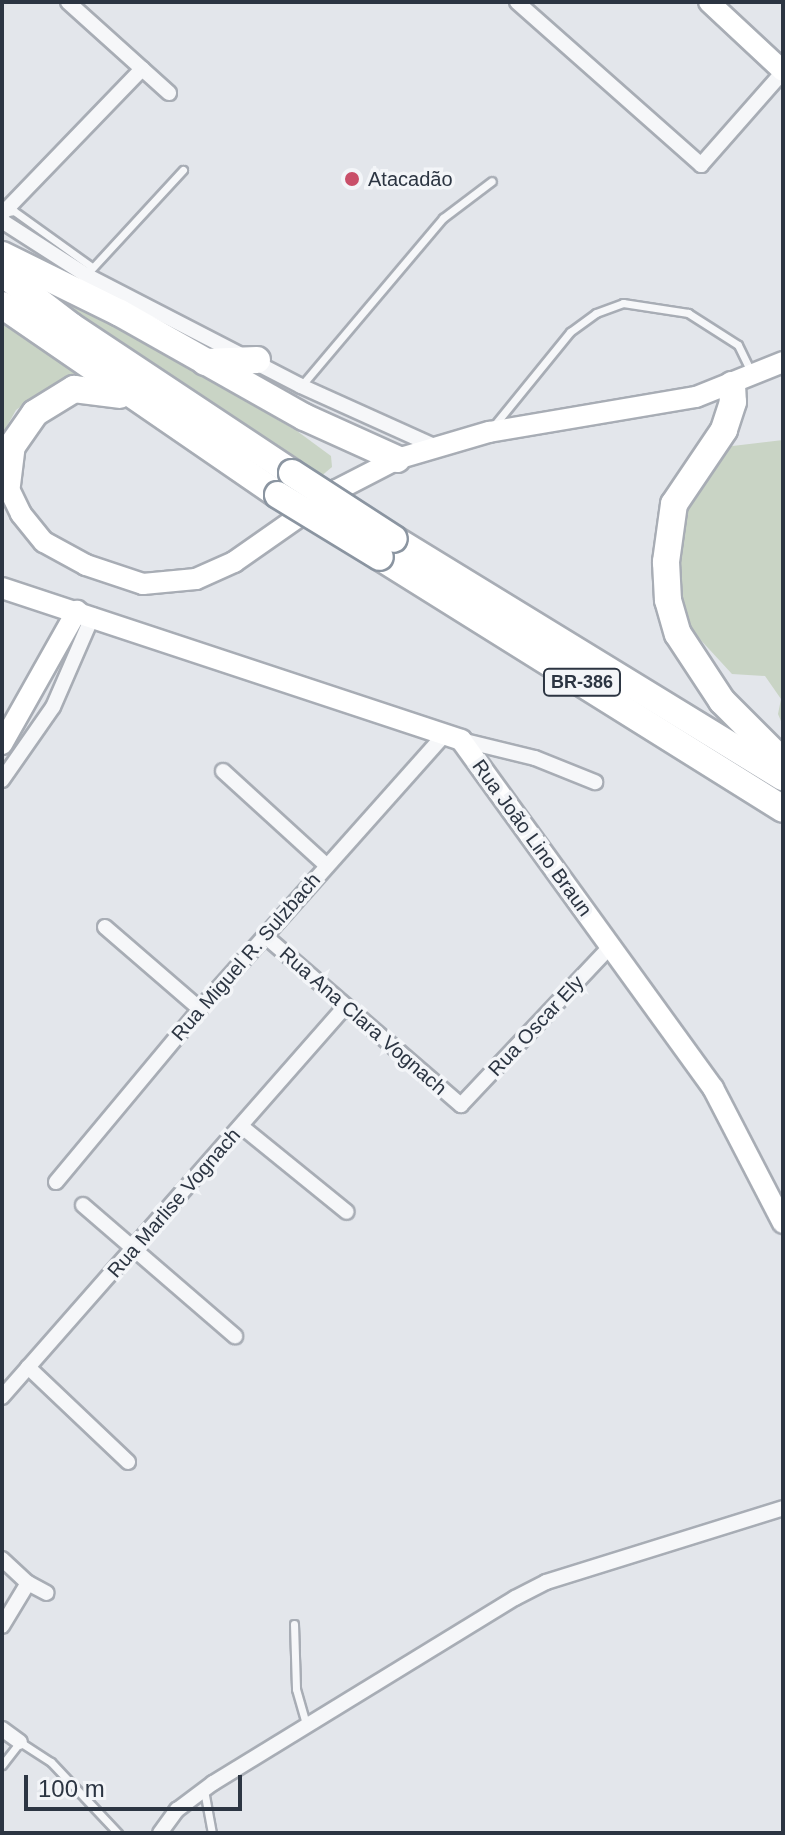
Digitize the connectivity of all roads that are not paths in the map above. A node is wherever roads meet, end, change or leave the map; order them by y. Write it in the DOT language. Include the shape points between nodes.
graph roads {
  1 [pos="68,2"];
  2 [pos="517,2"];
  3 [pos="709,2"];
  4 [pos="142,69"];
  5 [pos="783,72"];
  6 [pos="169,93"];
  7 [pos="183,170"];
  8 [pos="492,181"];
  9 [pos="5,215"];
  10 [pos="2,255"];
  11 [pos="89,271"];
  12 [pos="2,273"];
  13 [pos="2,305"];
  14 [pos="257,360"];
  15 [pos="203,362"];
  16 [pos="783,362"];
  17 [pos="742,381"];
  18 [pos="301,386"];
  19 [pos="130,398"];
  20 [pos="489,432"];
  21 [pos="434,446"];
  22 [pos="397,459"];
  23 [pos="5,477"];
  24 [pos="387,548"];
  25 [pos="2,588"];
  26 [pos="85,613"];
  27 [pos="451,738"];
  28 [pos="2,744"];
  29 [pos="783,762"];
  30 [pos="223,771"];
  31 [pos="783,777"];
  32 [pos="2,780"];
  33 [pos="595,782"];
  34 [pos="783,809"];
  35 [pos="326,865"];
  36 [pos="105,927"];
  37 [pos="265,936"];
  38 [pos="610,947"];
  39 [pos="344,1008"];
  40 [pos="200,1009"];
  41 [pos="461,1105"];
  42 [pos="241,1126"];
  43 [pos="56,1182"];
  44 [pos="83,1205"];
  45 [pos="347,1212"];
  46 [pos="783,1223"];
  47 [pos="135,1248"];
  48 [pos="235,1336"];
  49 [pos="28,1367"];
  50 [pos="2,1397"];
  51 [pos="128,1462"];
  52 [pos="783,1508"];
  53 [pos="2,1559"];
  54 [pos="28,1583"];
  55 [pos="47,1593"];
  56 [pos="294,1624"];
  57 [pos="2,1626"];
  58 [pos="306,1723"];
  59 [pos="2,1729"];
  60 [pos="20,1742"];
  61 [pos="2,1765"];
  62 [pos="204,1790"];
  63 [pos="118,1833"];
  64 [pos="160,1833"];
  65 [pos="212,1833"];
  1 -- 4 [label="street"];
  2 -- 5 [label="street" via="701,165"];
  3 -- 5 [label="street"];
  4 -- 6 [label="street"];
  4 -- 9 [label="street"];
  7 -- 11 [label="lane"];
  8 -- 18 [label="lane" via="443,218"];
  9 -- 11 [label="street"];
  10 -- 15 [label="highway" via="120,313"];
  11 -- 14 [label="street"];
  12 -- 24 [label="highway, BR-386, bridge" via="83,334 292,473"];
  13 -- 19 [label="highway, BR-386"];
  14 -- 15 [label="highway"];
  14 -- 18 [label="street"];
  15 -- 22 [label="highway" via="304,417"];
  16 -- 17 [label="street"];
  17 -- 20 [label="street" via="696,397"];
  17 -- 20 [label="lane" via="738,345 688,313 623,303 596,313 570,332"];
  17 -- 29 [label="highway" via="724,430 674,504 666,562 668,600 678,634 722,701"];
  18 -- 21 [label="street"];
  19 -- 23 [label="highway" via="74,389 46,404 17,434"];
  19 -- 24 [label="highway, BR-386, bridge" via="278,495"];
  20 -- 21 [label="street"];
  21 -- 22 [label="street"];
  22 -- 23 [label="street" via="337,490 234,562 172,583 143,584 111,576 44,542 21,514"];
  24 -- 31 [label="highway, BR-386"];
  24 -- 34 [label="highway, BR-386"];
  25 -- 26 [label="street"];
  26 -- 27 [label="street"];
  26 -- 28 [label="street"];
  26 -- 32 [label="street" via="53,707"];
  27 -- 33 [label="street" via="535,758"];
  27 -- 35 [label="street, Rua Miguel R. Sulzbach"];
  27 -- 38 [label="street, Rua João Lino Braun"];
  30 -- 35 [label="street"];
  35 -- 37 [label="street, Rua Miguel R. Sulzbach"];
  36 -- 40 [label="street"];
  37 -- 39 [label="street, Rua Ana Clara Vognach"];
  37 -- 40 [label="street, Rua Miguel R. Sulzbach"];
  38 -- 41 [label="street, Rua Oscar Ely"];
  38 -- 46 [label="street, Rua João Lino Braun" via="713,1088"];
  39 -- 41 [label="street, Rua Ana Clara Vognach"];
  39 -- 42 [label="street, Rua Marlise Vognach"];
  40 -- 43 [label="street, Rua Miguel R. Sulzbach"];
  42 -- 45 [label="street"];
  42 -- 47 [label="street, Rua Marlise Vognach"];
  44 -- 47 [label="street"];
  47 -- 48 [label="street"];
  47 -- 49 [label="street, Rua Marlise Vognach"];
  49 -- 50 [label="street, Rua Marlise Vognach"];
  49 -- 51 [label="street"];
  52 -- 58 [label="street" via="546,1582"];
  53 -- 54 [label="street"];
  54 -- 55 [label="street"];
  54 -- 57 [label="street"];
  56 -- 58 [label="lane" via="296,1689"];
  58 -- 62 [label="street"];
  59 -- 60 [label="street"];
  60 -- 61 [label="lane"];
  60 -- 63 [label="lane" via="51,1762"];
  62 -- 64 [label="street" via="177,1810"];
  62 -- 65 [label="lane"];
}
